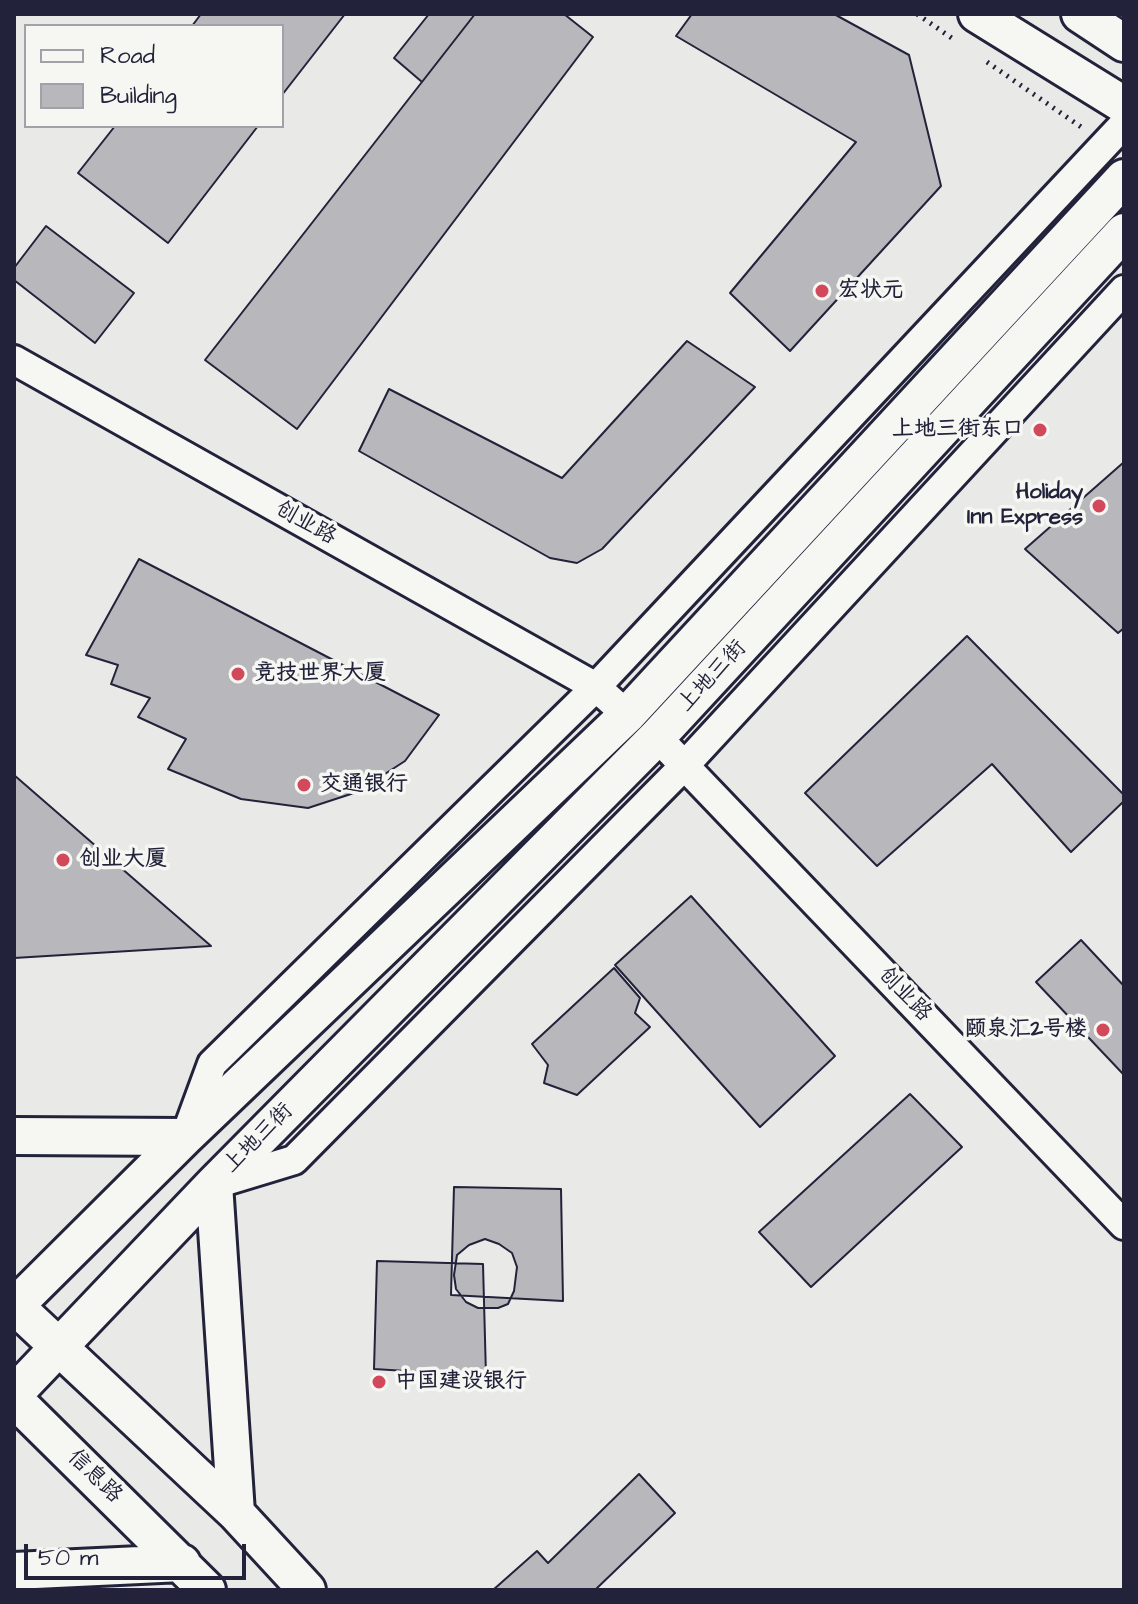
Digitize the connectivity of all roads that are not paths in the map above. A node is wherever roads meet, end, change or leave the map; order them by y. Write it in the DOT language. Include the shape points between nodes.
graph roads {
  1 [pos="977,14"];
  2 [pos="1080,14"];
  3 [pos="1124,43"];
  4 [pos="1124,105"];
  5 [pos="1115,134"];
  6 [pos="1124,178"];
  7 [pos="1124,232"];
  8 [pos="1124,290"];
  9 [pos="14,360"];
  10 [pos="596,687"];
  11 [pos="627,715"];
  12 [pos="657,737"];
  13 [pos="685,765"];
  14 [pos="14,1136"];
  15 [pos="185,1137"];
  16 [pos="214,1184"];
  17 [pos="1124,1225"];
  18 [pos="14,1306"];
  19 [pos="59,1346"];
  20 [pos="14,1396"];
  21 [pos="236,1513"];
  22 [pos="182,1563"];
  23 [pos="14,1571"];
  24 [pos="207,1590"];
  25 [pos="307,1590"];
  1 -- 4 [label="main road"];
  2 -- 3 [label="main road"];
  5 -- 10 [label="street, 上地三街"];
  6 -- 11 [label="main road, 上地三街"];
  7 -- 12 [label="main road, 上地三街"];
  8 -- 13 [label="street, 上地三街"];
  9 -- 10 [label="street, 创业路"];
  10 -- 11 [label="street, 创业路"];
  10 -- 15 [label="street, 上地三街" via="212,1064"];
  11 -- 15 [label="main road, 上地三街"];
  12 -- 13 [label="street, 创业路"];
  12 -- 16 [label="main road, 上地三街"];
  13 -- 16 [label="street, 上地三街" via="294,1160"];
  13 -- 17 [label="street, 创业路"];
  14 -- 15 [label="main road"];
  15 -- 18 [label="main road, 上地三街"];
  16 -- 19 [label="main road"];
  16 -- 21 [label="main road"];
  18 -- 19 [label="main road"];
  19 -- 20 [label="main road"];
  19 -- 21 [label="main road"];
  20 -- 22 [label="main road, 信息路"];
  21 -- 25 [label="main road"];
  22 -- 23 [label="main road"];
  22 -- 24 [label="main road, 信息路"];
}
